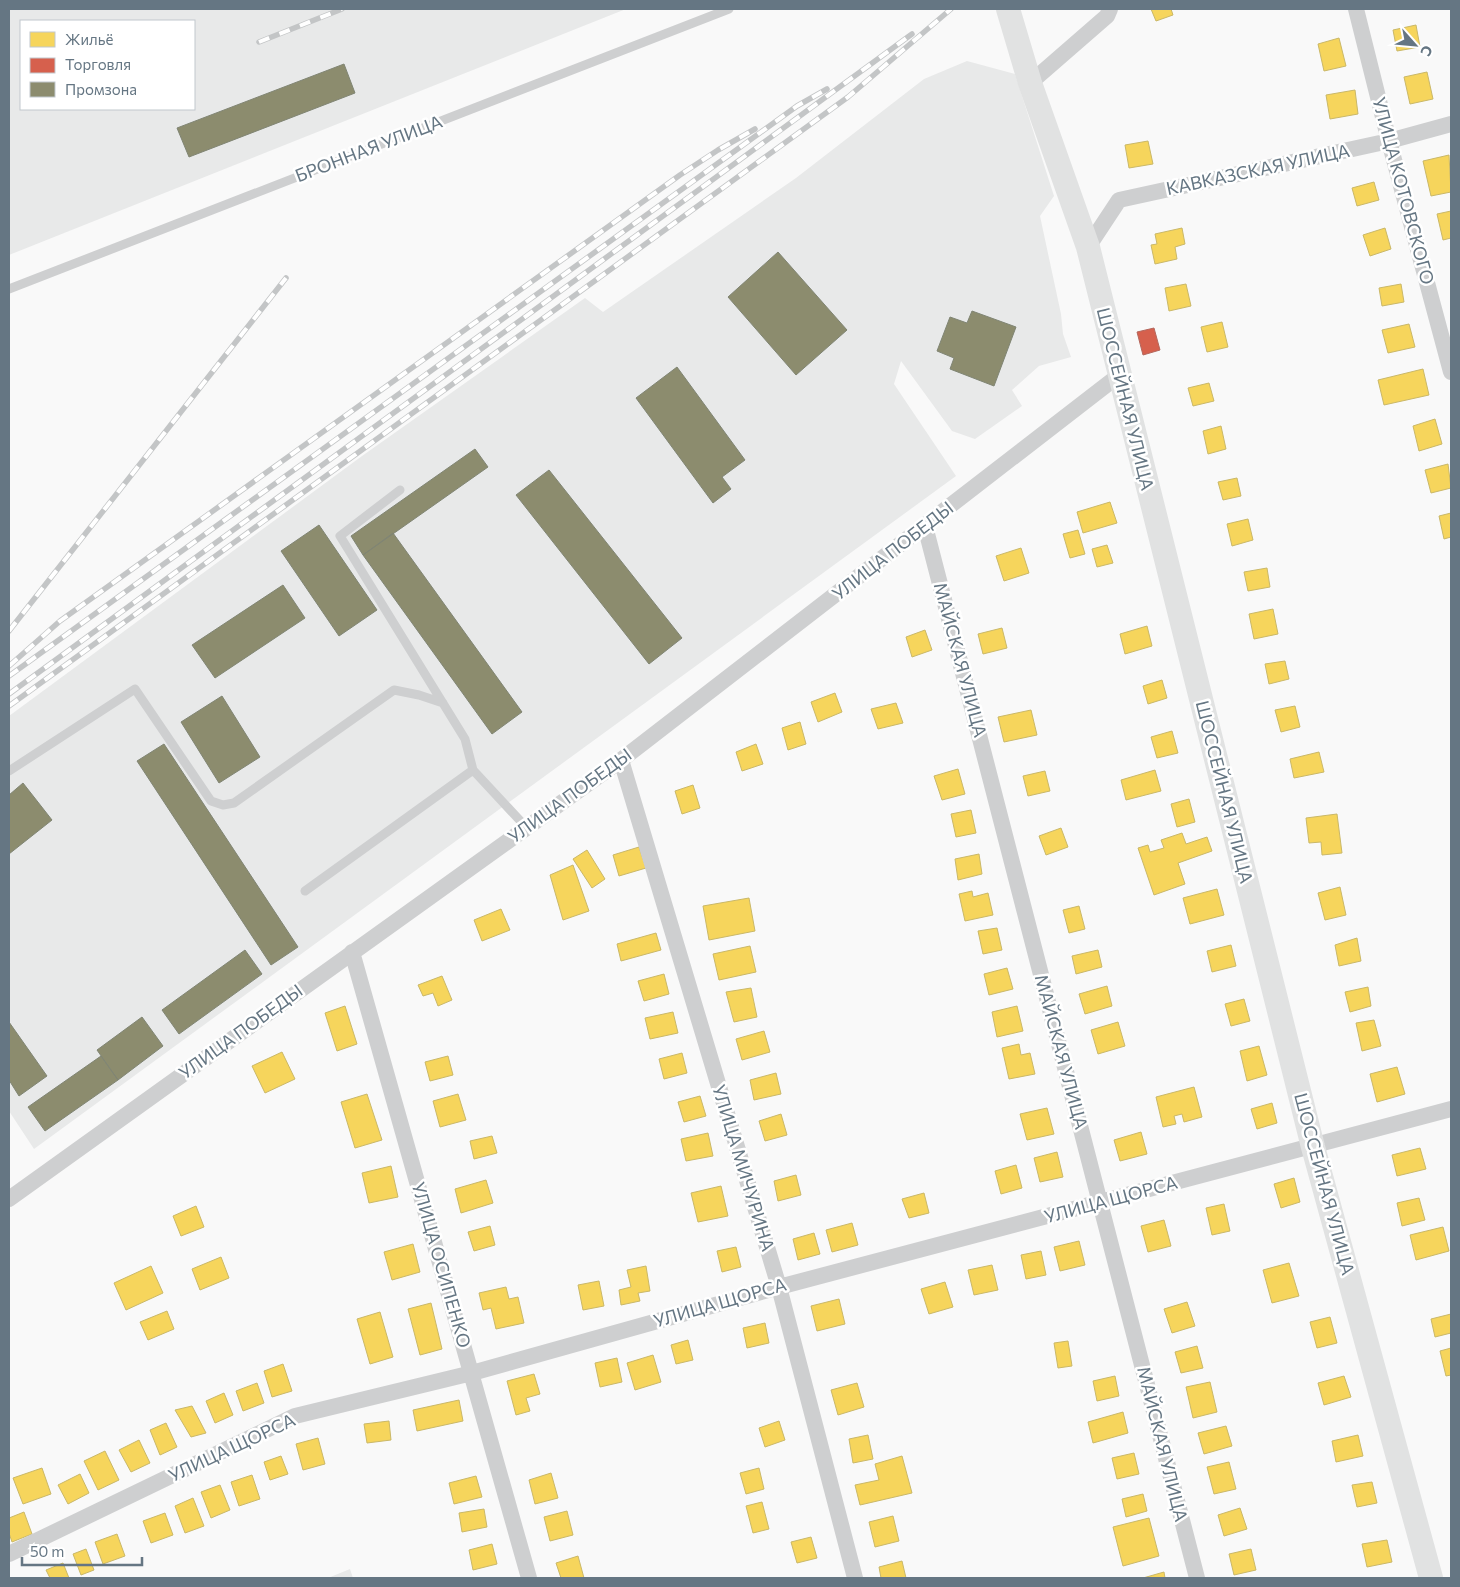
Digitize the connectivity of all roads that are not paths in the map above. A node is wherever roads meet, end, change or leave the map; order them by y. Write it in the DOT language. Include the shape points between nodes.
graph roads {
  1 [pos="729,9"];
  2 [pos="1008,9"];
  3 [pos="1110,9"];
  4 [pos="1356,9"];
  5 [pos="1030,83"];
  6 [pos="1451,124"];
  7 [pos="1389,142"];
  8 [pos="1088,247"];
  9 [pos="9,289"];
  10 [pos="1451,372"];
  11 [pos="1118,376"];
  12 [pos="400,490"];
  13 [pos="925,526"];
  14 [pos="443,703"];
  15 [pos="621,760"];
  16 [pos="473,770"];
  17 [pos="9,771"];
  18 [pos="526,827"];
  19 [pos="305,891"];
  20 [pos="352,952"];
  21 [pos="1451,1109"];
  22 [pos="1313,1147"];
  23 [pos="9,1199"];
  24 [pos="1100,1203"];
  25 [pos="779,1287"];
  26 [pos="472,1373"];
  27 [pos="9,1554"];
  28 [pos="529,1578"];
  29 [pos="855,1578"];
  30 [pos="1197,1578"];
  31 [pos="1431,1578"];
  1 -- 9 [label="lane, БРОННАЯ УЛИЦА"];
  2 -- 5 [label="main road, ШОССЕЙНАЯ УЛИЦА"];
  3 -- 5 [label="street" via="1107,16"];
  4 -- 7 [label="street, УЛИЦА КОТОВСКОГО"];
  5 -- 8 [label="main road, ШОССЕЙНАЯ УЛИЦА"];
  6 -- 7 [label="street, КАВКАЗСКАЯ УЛИЦА"];
  7 -- 8 [label="street, КАВКАЗСКАЯ УЛИЦА" via="1119,200"];
  7 -- 10 [label="street, УЛИЦА КОТОВСКОГО"];
  8 -- 11 [label="main road, ШОССЕЙНАЯ УЛИЦА"];
  11 -- 13 [label="street, УЛИЦА ПОБЕДЫ"];
  11 -- 22 [label="main road, ШОССЕЙНАЯ УЛИЦА"];
  12 -- 14 [label="lane" via="340,536"];
  13 -- 15 [label="street, УЛИЦА ПОБЕДЫ"];
  13 -- 24 [label="street, МАЙСКАЯ УЛИЦА"];
  14 -- 16 [label="lane" via="465,739"];
  14 -- 17 [label="lane" via="394,690 242,798 223,805 211,801 135,689"];
  15 -- 18 [label="street, УЛИЦА ПОБЕДЫ"];
  15 -- 25 [label="street, УЛИЦА МИЧУРИНА"];
  16 -- 18 [label="lane"];
  16 -- 19 [label="lane"];
  18 -- 20 [label="street, УЛИЦА ПОБЕДЫ"];
  20 -- 23 [label="street, УЛИЦА ПОБЕДЫ"];
  20 -- 26 [label="street, УЛИЦА ОСИПЕНКО"];
  21 -- 22 [label="street, УЛИЦА ЩОРСА"];
  22 -- 24 [label="street, УЛИЦА ЩОРСА"];
  22 -- 31 [label="main road, ШОССЕЙНАЯ УЛИЦА"];
  24 -- 25 [label="street, УЛИЦА ЩОРСА"];
  24 -- 30 [label="street, МАЙСКАЯ УЛИЦА"];
  25 -- 26 [label="street, УЛИЦА ЩОРСА"];
  25 -- 29 [label="street, УЛИЦА МИЧУРИНА"];
  26 -- 27 [label="street, УЛИЦА ЩОРСА" via="295,1416"];
  26 -- 28 [label="street, УЛИЦА ОСИПЕНКО"];
}
